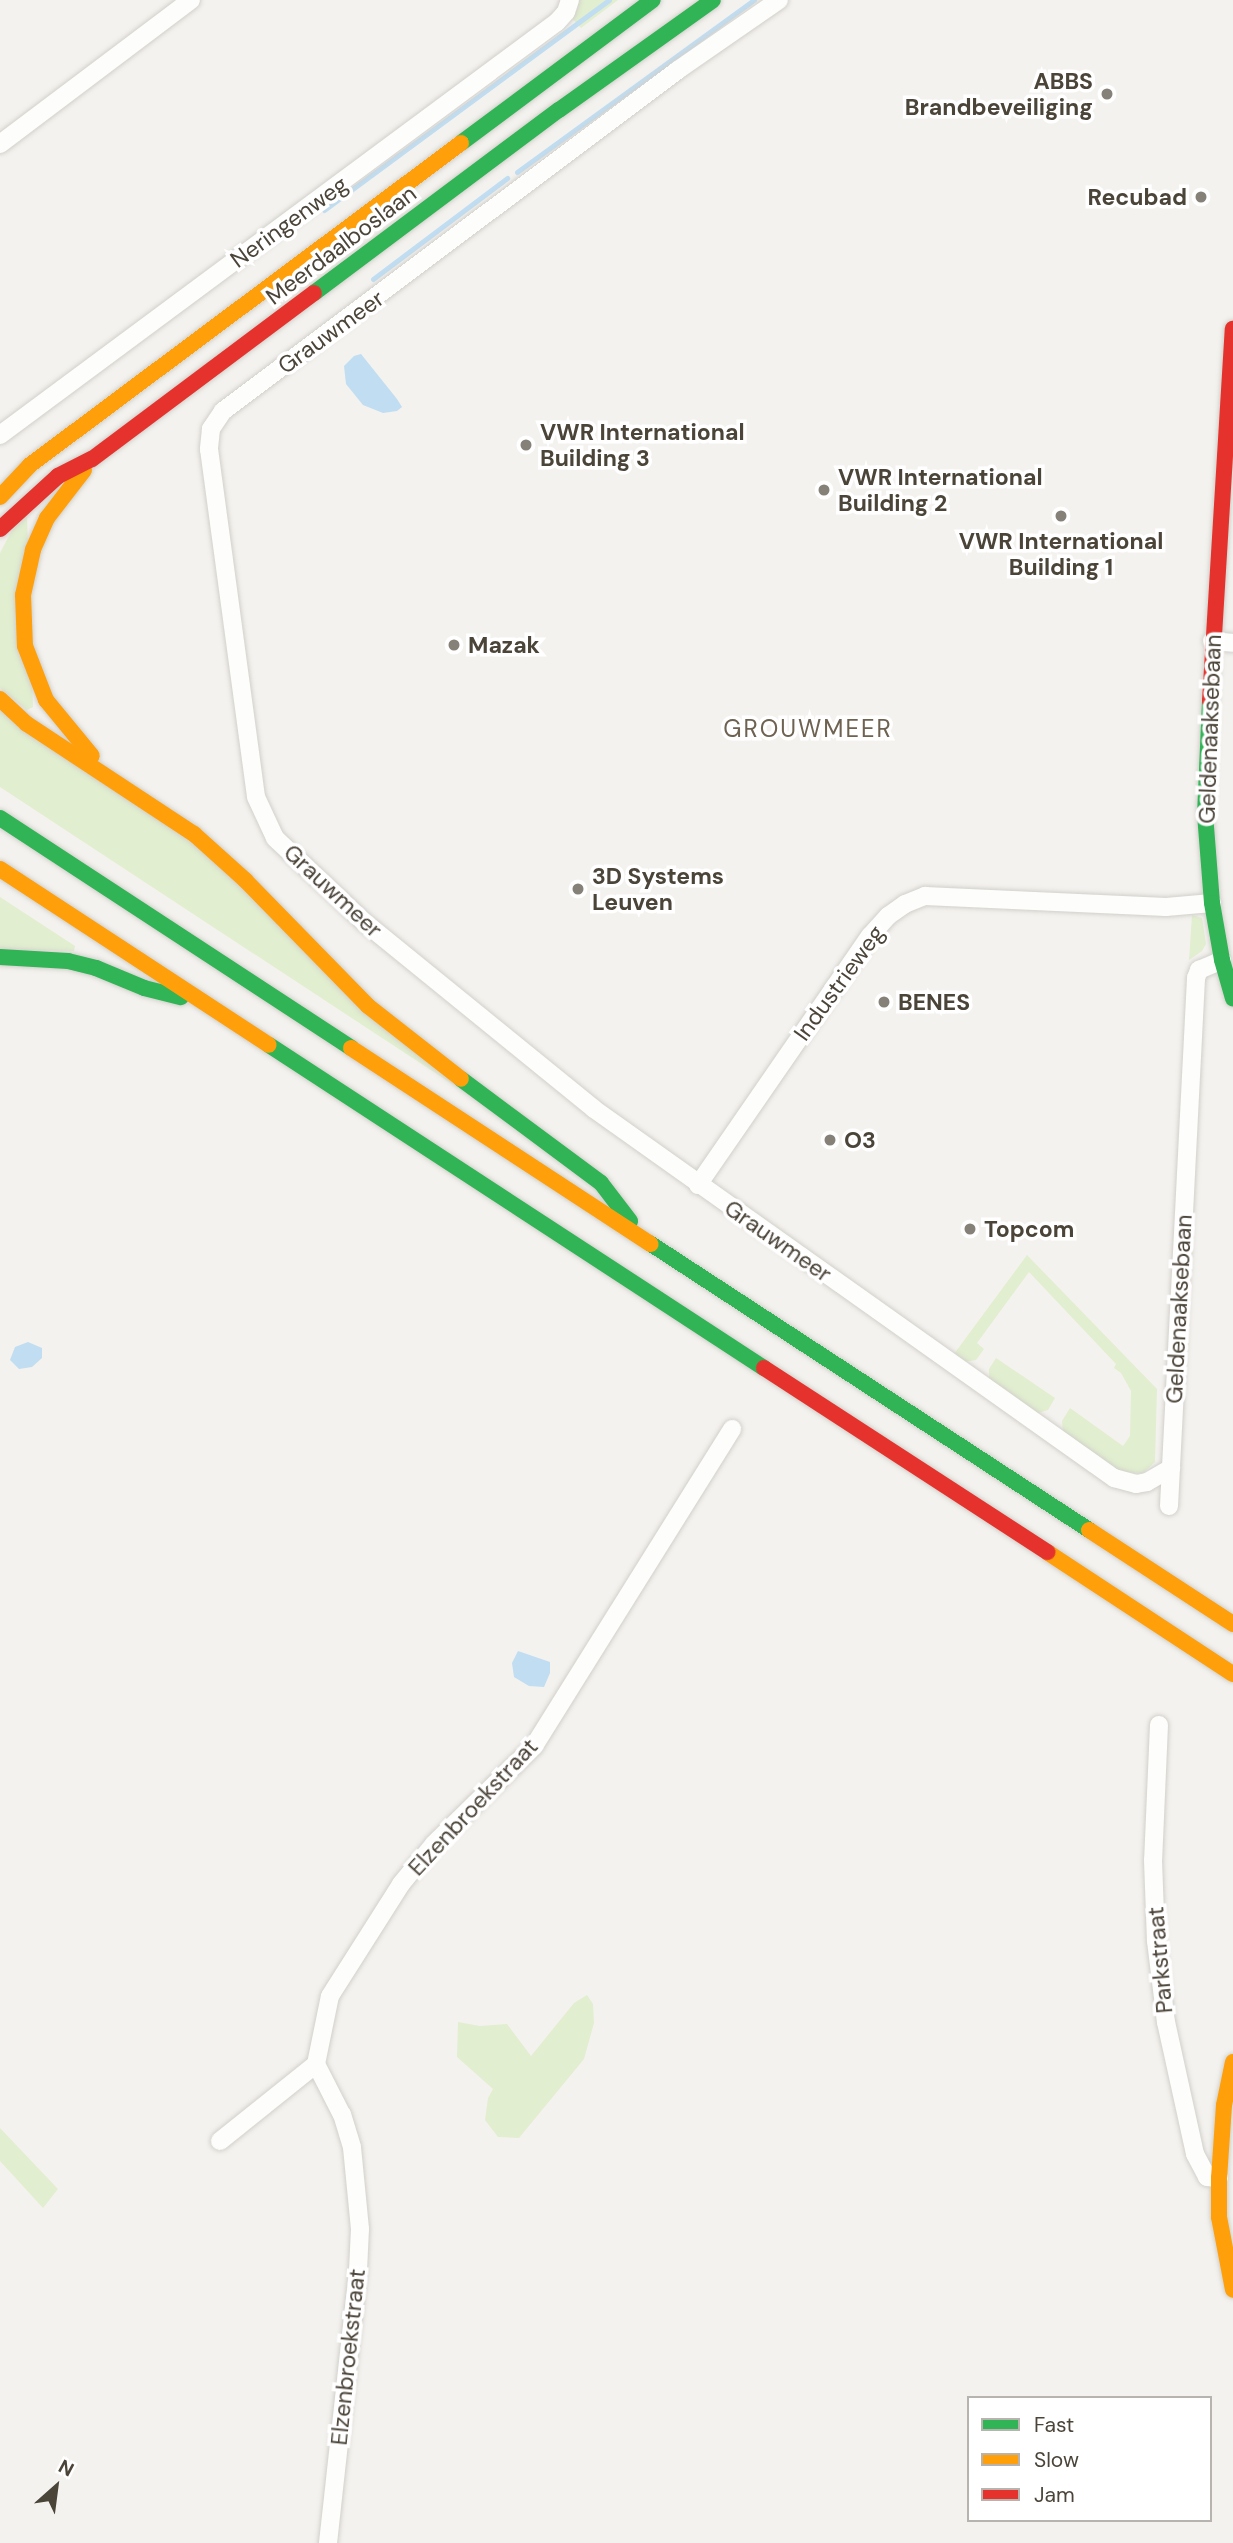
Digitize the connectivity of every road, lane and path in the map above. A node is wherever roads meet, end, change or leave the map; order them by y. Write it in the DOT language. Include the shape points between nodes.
graph roads {
  1 [pos="191,0"];
  2 [pos="570,0"];
  3 [pos="651,0"];
  4 [pos="694,0"];
  5 [pos="713,0"];
  6 [pos="779,0"];
  7 [pos="685,18"];
  8 [pos="0,144"];
  9 [pos="1233,329"];
  10 [pos="0,435"];
  11 [pos="92,459"];
  12 [pos="30,465"];
  13 [pos="0,485"];
  14 [pos="0,497"];
  15 [pos="0,529"];
  16 [pos="1212,641"];
  17 [pos="1233,643"];
  18 [pos="0,699"];
  19 [pos="117,782"];
  20 [pos="0,818"];
  21 [pos="0,869"];
  22 [pos="1212,903"];
  23 [pos="0,957"];
  24 [pos="1222,960"];
  25 [pos="1233,998"];
  26 [pos="202,1001"];
  27 [pos="698,1185"];
  28 [pos="643,1239"];
  29 [pos="732,1429"];
  30 [pos="1171,1468"];
  31 [pos="1169,1506"];
  32 [pos="1233,1624"];
  33 [pos="1233,1674"];
  34 [pos="1159,1725"];
  35 [pos="1233,2063"];
  36 [pos="316,2064"];
  37 [pos="220,2141"];
  38 [pos="1219,2178"];
  39 [pos="1233,2290"];
  40 [pos="328,2543"];
  1 -- 8 [label="street"];
  2 -- 10 [label="street, Neringenweg" via="557,22"];
  3 -- 12 [label="main road, Meerdaalboslaan"];
  4 -- 7 [label="main road"];
  5 -- 7 [label="main road, Meerdaalboslaan"];
  6 -- 27 [label="street, Grauwmeer" via="678,70 223,411 211,429 209,449 256,797 275,838 421,971 594,1110"];
  7 -- 11 [label="main road, Meerdaalboslaan"];
  9 -- 16 [label="main road, Geldenaaksebaan"];
  11 -- 15 [label="main road, Meerdaalboslaan" via="58,476"];
  11 -- 19 [label="main road" via="47,518 33,550 23,595 25,646 46,700"];
  12 -- 13 [label="main road"];
  12 -- 14 [label="main road, Meerdaalboslaan"];
  16 -- 17 [label="street"];
  16 -- 22 [label="main road, Geldenaaksebaan" via="1205,819"];
  18 -- 19 [label="main road" via="27,724"];
  19 -- 28 [label="main road" via="194,834 368,1006 601,1183"];
  20 -- 28 [label="main road"];
  21 -- 26 [label="main road"];
  22 -- 24 [label="main road, Geldenaaksebaan"];
  22 -- 27 [label="street, Industrieweg" via="1166,907 925,896 905,904 870,936"];
  23 -- 26 [label="main road" via="68,961 144,988"];
  24 -- 25 [label="main road, Geldenaaksebaan"];
  24 -- 30 [label="street, Geldenaaksebaan" via="1199,970 1196,978"];
  26 -- 33 [label="main road"];
  27 -- 30 [label="street, Grauwmeer" via="1114,1478 1136,1485"];
  28 -- 32 [label="main road"];
  29 -- 36 [label="street, Elzenbroekstraat" via="534,1746 433,1844 340,1975 322,2025"];
  30 -- 31 [label="street, Geldenaaksebaan"];
  34 -- 38 [label="street, Parkstraat" via="1153,1860 1166,2022 1195,2154 1207,2177"];
  35 -- 38 [label="main road" via="1224,2105"];
  36 -- 37 [label="street"];
  36 -- 40 [label="street, Elzenbroekstraat" via="342,2115 352,2147 360,2229"];
  38 -- 39 [label="main road" via="1219,2217"];
}
